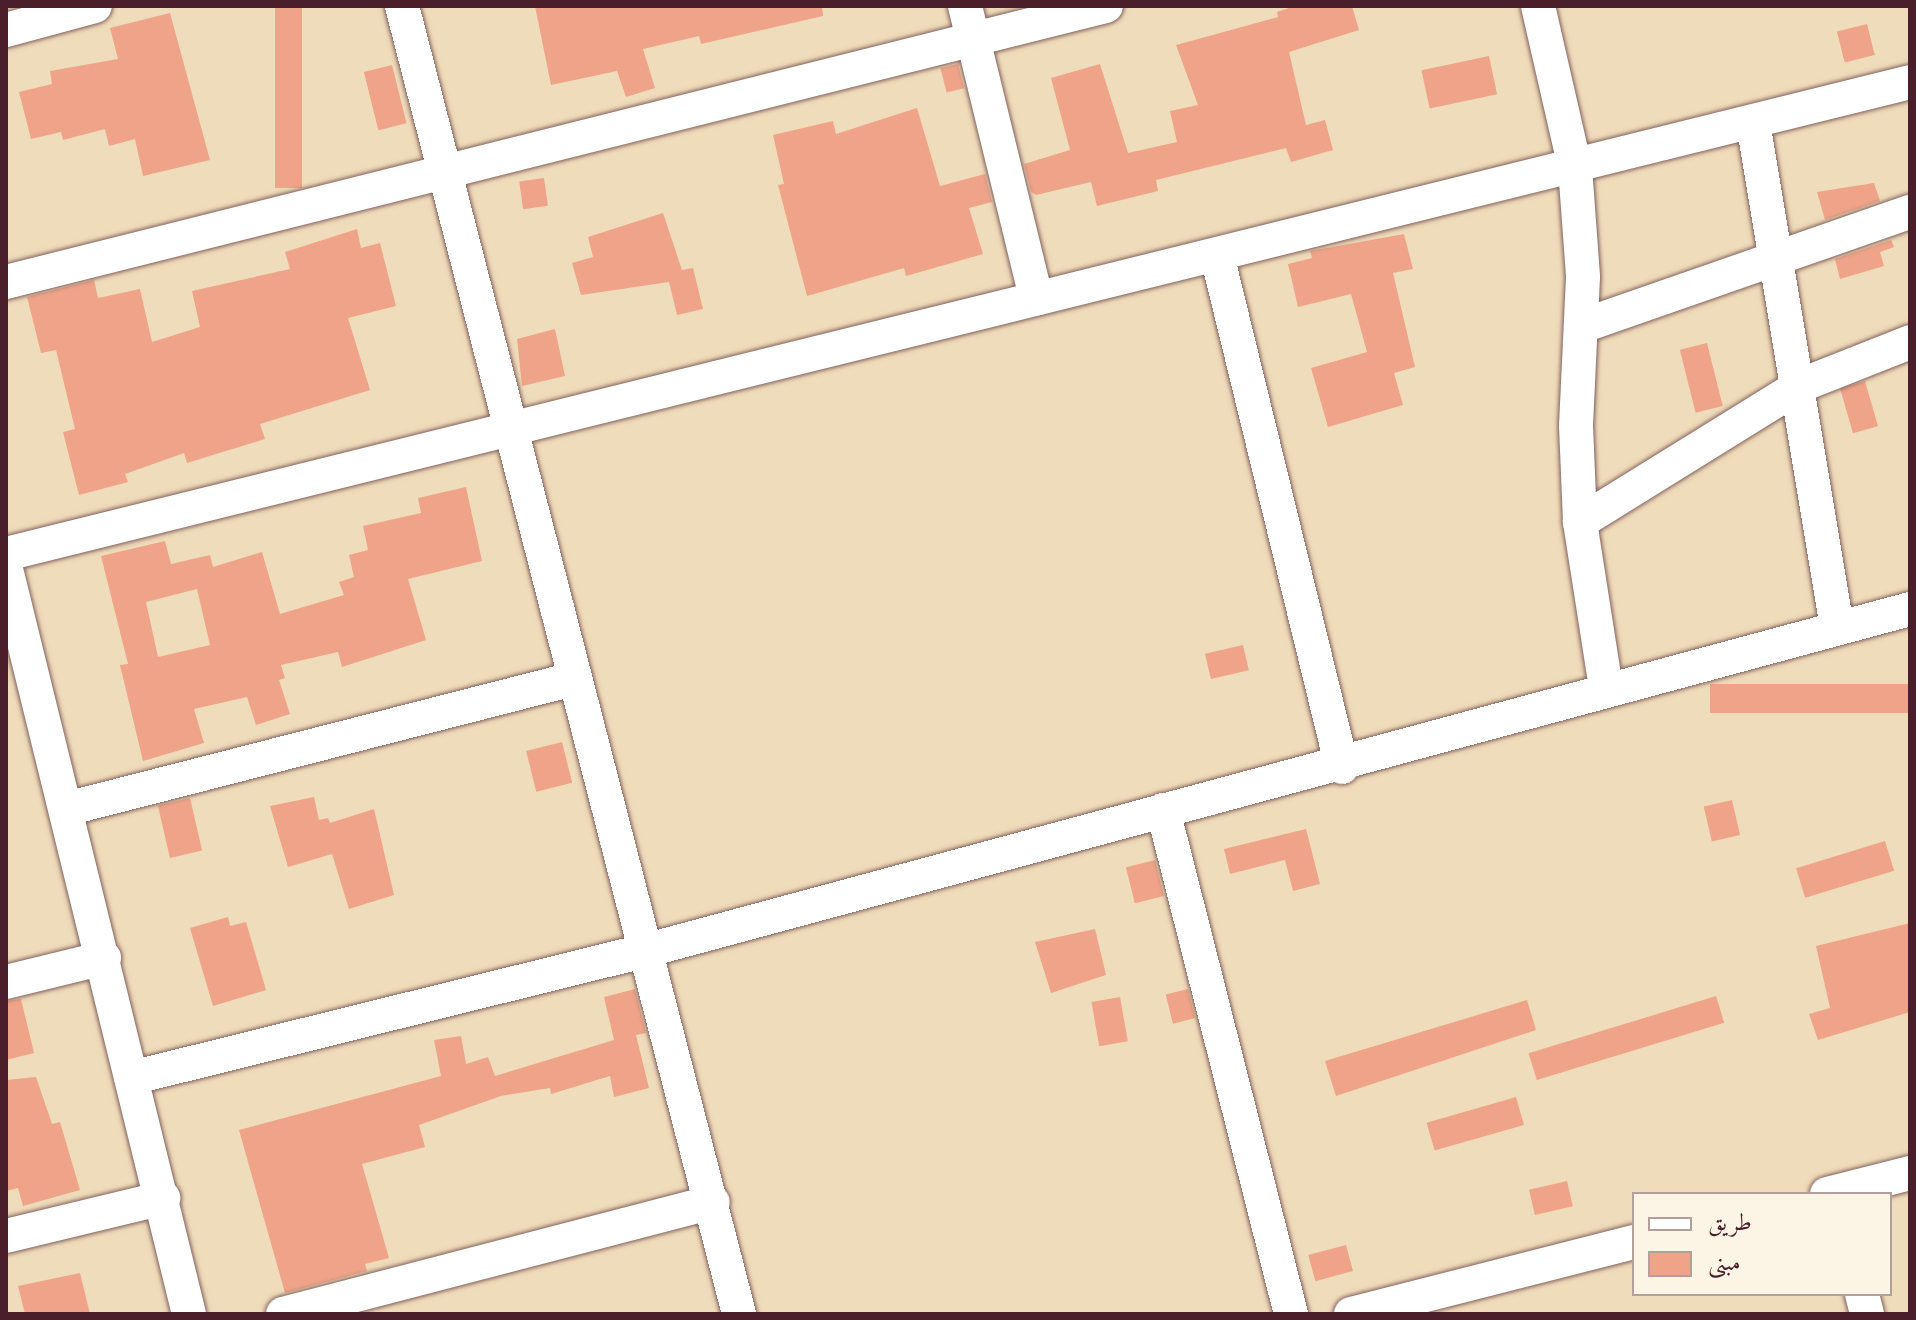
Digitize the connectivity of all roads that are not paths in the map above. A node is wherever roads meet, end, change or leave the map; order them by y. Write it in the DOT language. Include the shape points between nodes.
graph roads {
  1 [pos="95,6"];
  2 [pos="402,6"];
  3 [pos="965,6"];
  4 [pos="1106,6"];
  5 [pos="1538,6"];
  6 [pos="6,30"];
  7 [pos="975,39"];
  8 [pos="1910,82"];
  9 [pos="1753,122"];
  10 [pos="1575,167"];
  11 [pos="447,174"];
  12 [pos="1910,212"];
  13 [pos="1217,255"];
  14 [pos="1778,261"];
  15 [pos="6,282"];
  16 [pos="1036,298"];
  17 [pos="1582,326"];
  18 [pos="1910,342"];
  19 [pos="1799,386"];
  20 [pos="511,427"];
  21 [pos="1580,522"];
  22 [pos="6,554"];
  23 [pos="6,569"];
  24 [pos="1910,609"];
  25 [pos="1837,628"];
  26 [pos="18,670"];
  27 [pos="573,679"];
  28 [pos="1606,688"];
  29 [pos="1342,767"];
  30 [pos="66,809"];
  31 [pos="1163,810"];
  32 [pos="648,950"];
  33 [pos="104,958"];
  34 [pos="6,982"];
  35 [pos="131,1078"];
  36 [pos="1910,1173"];
  37 [pos="1836,1192"];
  38 [pos="163,1198"];
  39 [pos="713,1202"];
  40 [pos="6,1236"];
  41 [pos="1632,1243"];
  42 [pos="189,1314"];
  43 [pos="283,1314"];
  44 [pos="739,1314"];
  45 [pos="1291,1314"];
  46 [pos="1351,1314"];
  1 -- 6 [label="street"];
  2 -- 11 [label="street"];
  3 -- 7 [label="street"];
  4 -- 7 [label="street"];
  5 -- 10 [label="street"];
  7 -- 11 [label="street"];
  7 -- 16 [label="street"];
  8 -- 9 [label="street"];
  9 -- 10 [label="street"];
  9 -- 14 [label="street"];
  10 -- 13 [label="street"];
  10 -- 17 [label="street"];
  11 -- 15 [label="street"];
  11 -- 20 [label="street"];
  12 -- 14 [label="street"];
  13 -- 16 [label="street"];
  13 -- 29 [label="street"];
  14 -- 17 [label="street"];
  14 -- 19 [label="street"];
  16 -- 20 [label="street"];
  17 -- 21 [label="street" via="1576,426"];
  18 -- 19 [label="street"];
  19 -- 21 [label="street"];
  19 -- 25 [label="street"];
  20 -- 22 [label="street"];
  20 -- 27 [label="street"];
  21 -- 28 [label="street"];
  23 -- 26 [label="street"];
  24 -- 25 [label="street"];
  25 -- 28 [label="street"];
  26 -- 30 [label="street"];
  27 -- 30 [label="street"];
  27 -- 32 [label="street"];
  28 -- 29 [label="street"];
  29 -- 31 [label="street"];
  30 -- 33 [label="street"];
  31 -- 32 [label="street"];
  31 -- 45 [label="street"];
  32 -- 35 [label="street"];
  32 -- 39 [label="street"];
  33 -- 34 [label="street"];
  33 -- 35 [label="street"];
  35 -- 38 [label="street"];
  36 -- 37 [label="street"];
  38 -- 40 [label="street"];
  38 -- 42 [label="street"];
  39 -- 43 [label="street"];
  39 -- 44 [label="street"];
  41 -- 46 [label="street"];
}
